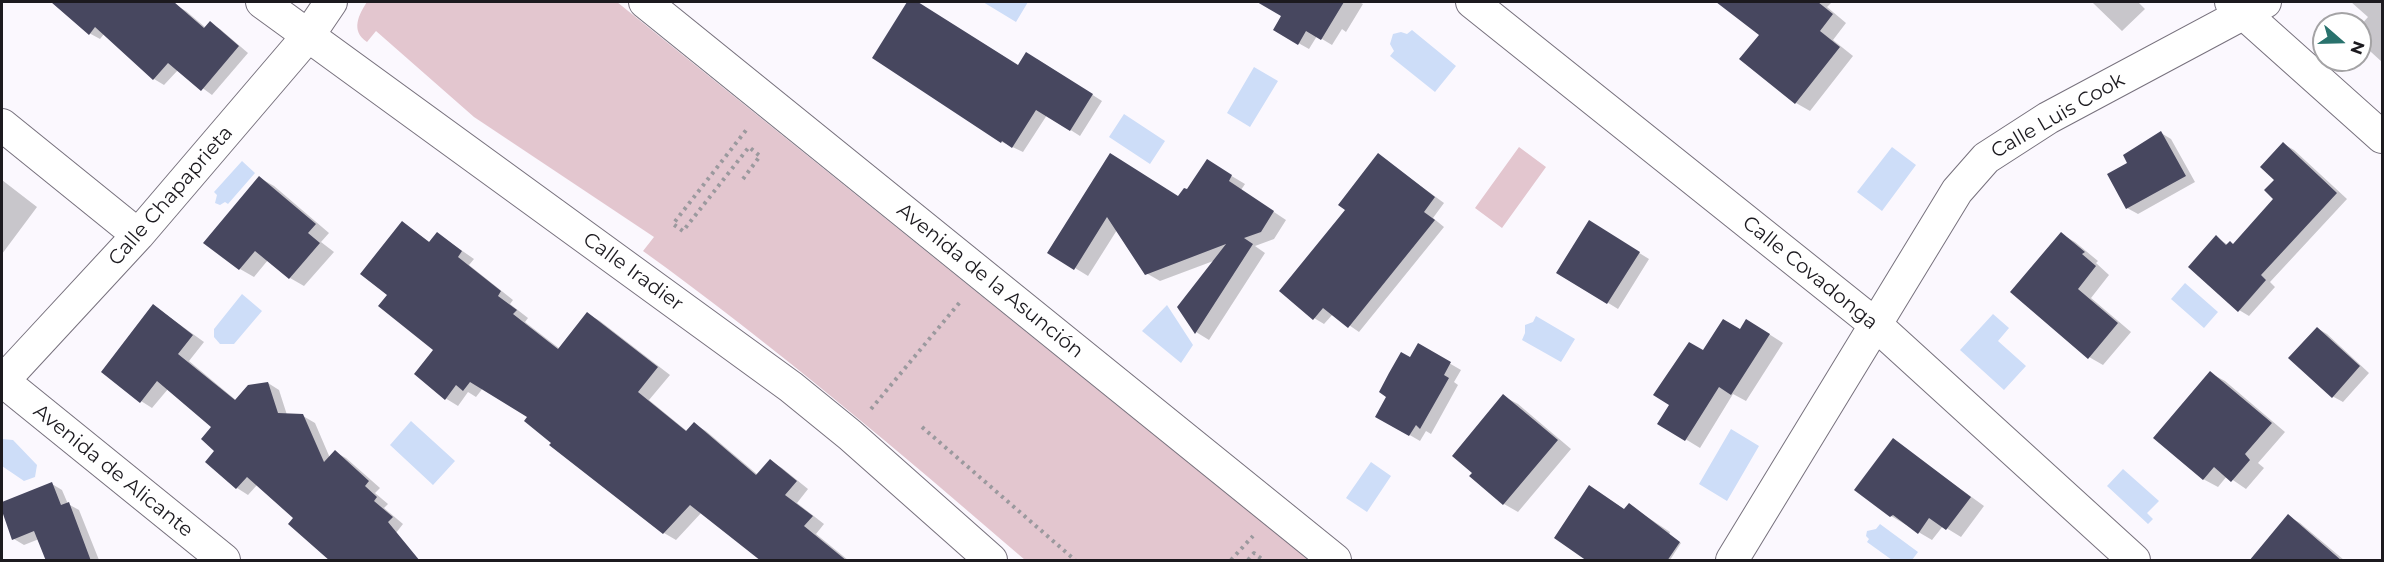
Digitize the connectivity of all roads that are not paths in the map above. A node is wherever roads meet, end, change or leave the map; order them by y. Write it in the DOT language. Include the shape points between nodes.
graph roads {
  1 [pos="262,2"];
  2 [pos="331,2"];
  3 [pos="645,2"];
  4 [pos="1472,2"];
  5 [pos="2247,5"];
  6 [pos="308,36"];
  7 [pos="2,125"];
  8 [pos="2382,137"];
  9 [pos="138,235"];
  10 [pos="1876,325"];
  11 [pos="2,382"];
  12 [pos="224,561"];
  13 [pos="991,561"];
  14 [pos="1335,561"];
  15 [pos="1732,561"];
  16 [pos="2134,561"];
  1 -- 6 [label="street, Calle Iradier"];
  2 -- 6 [label="street, Calle Chapaprieta"];
  3 -- 14 [label="street, Avenida de la Asunción"];
  4 -- 10 [label="street, Calle Covadonga"];
  5 -- 8 [label="street"];
  5 -- 10 [label="street, Calle Luis Cook" via="2048,118 1986,158 1957,191"];
  6 -- 9 [label="street, Calle Chapaprieta"];
  6 -- 13 [label="street, Calle Iradier" via="791,387"];
  7 -- 9 [label="street"];
  9 -- 11 [label="street, Calle Chapaprieta"];
  10 -- 15 [label="street, Calle Luis Cook"];
  10 -- 16 [label="street, Calle Covadonga"];
  11 -- 12 [label="street, Avenida de Alicante"];
}
